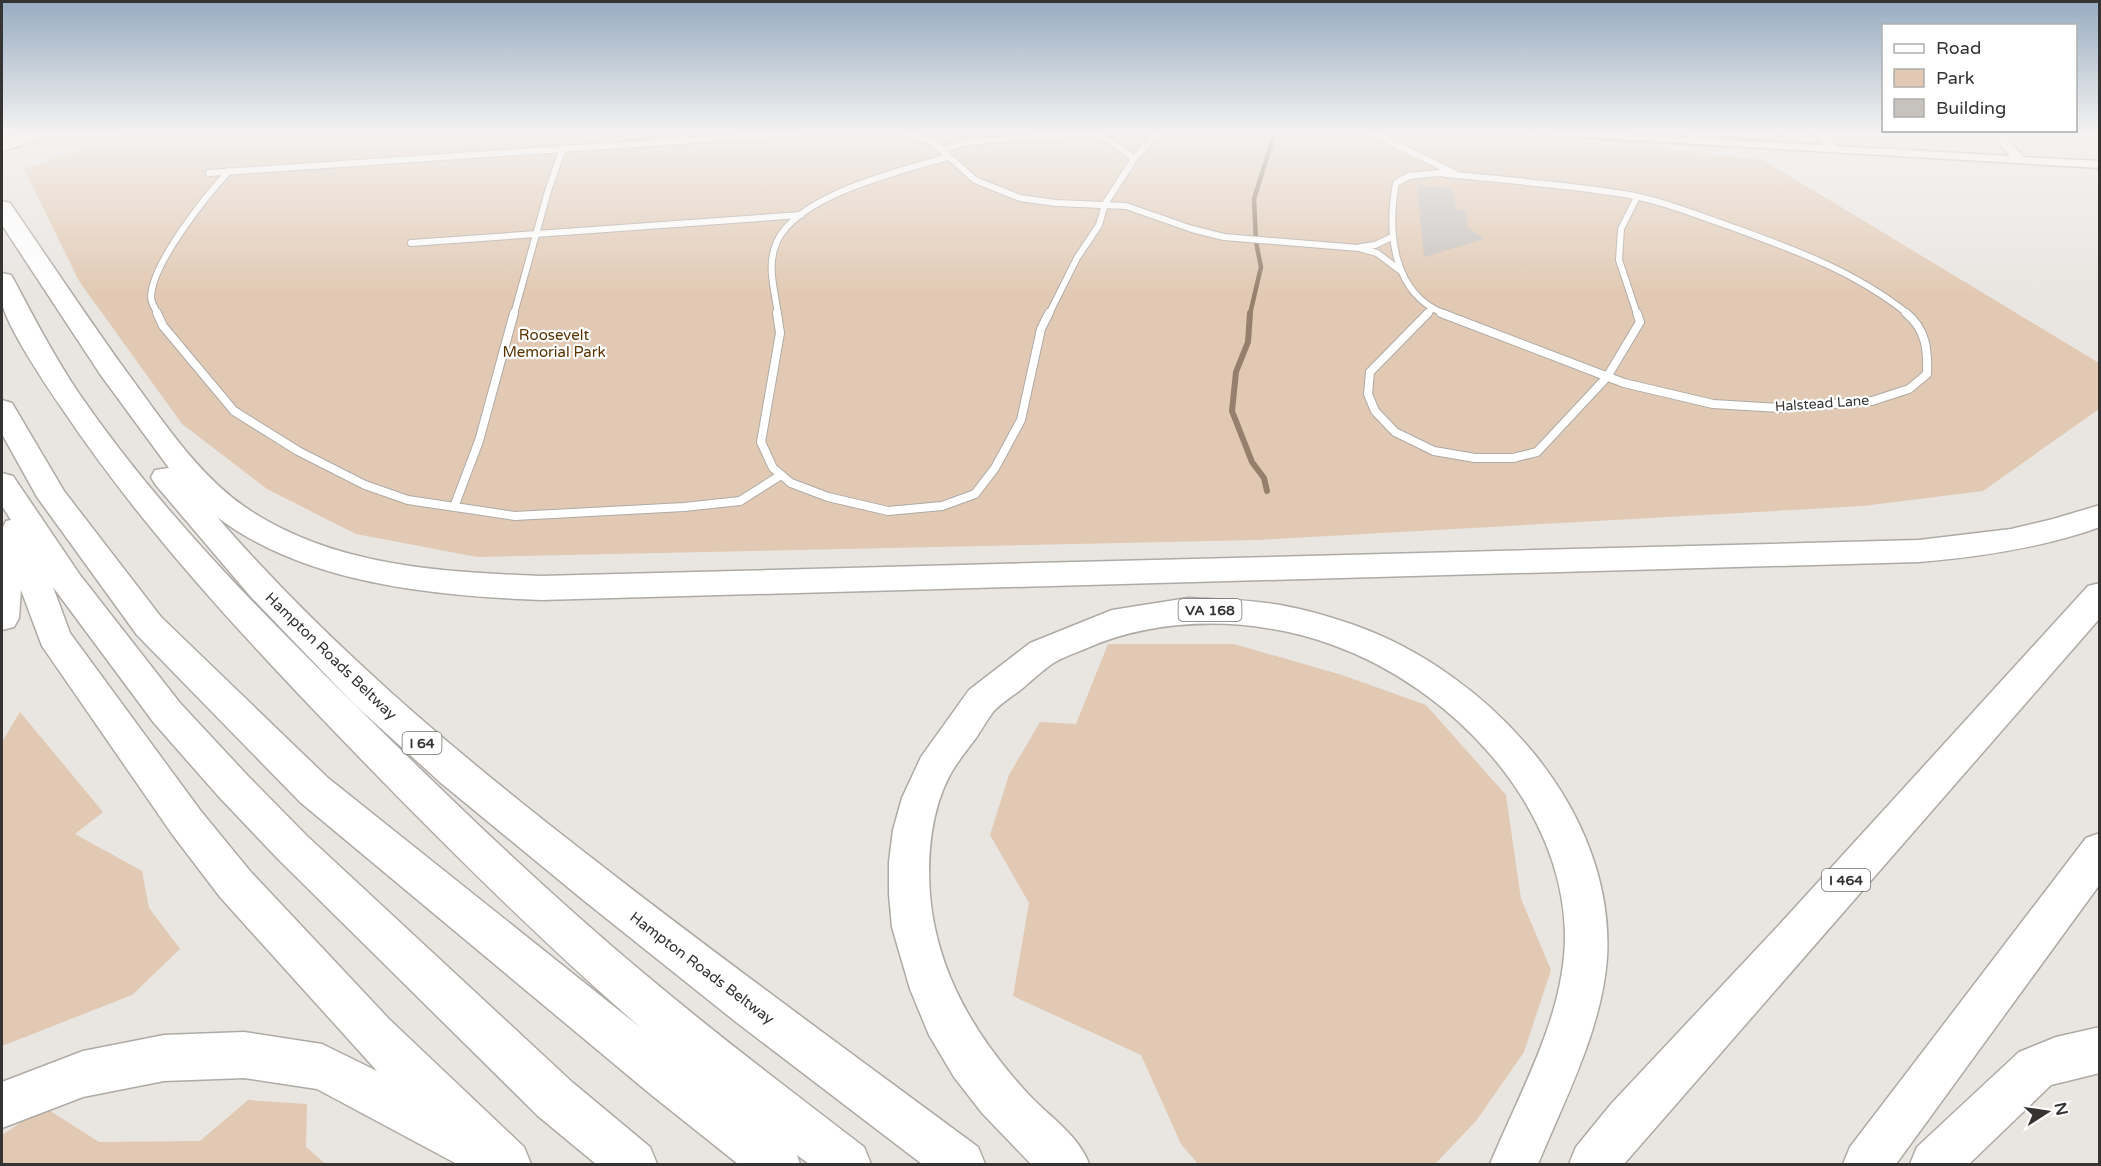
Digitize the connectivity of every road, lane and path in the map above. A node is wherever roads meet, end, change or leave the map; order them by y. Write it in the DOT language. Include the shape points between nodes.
graph roads {
  1 [pos="216,186"];
  2 [pos="551,186"];
  3 [pos="851,186"];
  4 [pos="991,186"];
  5 [pos="1116,186"];
  6 [pos="1395,186"];
  7 [pos="1547,186"];
  8 [pos="1637,197"];
  9 [pos="1105,204"];
  10 [pos="2,209"];
  11 [pos="801,215"];
  12 [pos="536,234"];
  13 [pos="1392,237"];
  14 [pos="411,243"];
  15 [pos="1359,248"];
  16 [pos="1402,271"];
  17 [pos="2,280"];
  18 [pos="1432,309"];
  19 [pos="1606,376"];
  20 [pos="2,409"];
  21 [pos="782,475"];
  22 [pos="2,483"];
  23 [pos="454,507"];
  24 [pos="2100,515"];
  25 [pos="2,540"];
  26 [pos="2100,595"];
  27 [pos="2,618"];
  28 [pos="2100,851"];
  29 [pos="2100,1050"];
  30 [pos="2,1105"];
  31 [pos="506,1164"];
  32 [pos="633,1164"];
  33 [pos="776,1164"];
  34 [pos="847,1164"];
  35 [pos="960,1164"];
  36 [pos="1065,1164"];
  37 [pos="1514,1164"];
  38 [pos="1593,1164"];
  39 [pos="1867,1164"];
  40 [pos="1934,1164"];
  1 -- 23 [label="lane" via="191,218 154,281 152,299 164,326 234,411 298,451 365,485 408,500"];
  2 -- 12 [label="lane"];
  3 -- 11 [label="lane"];
  4 -- 9 [label="lane" via="1020,198"];
  5 -- 9 [label="lane"];
  6 -- 13 [label="lane, Halstead Lane"];
  7 -- 8 [label="lane, Halstead Lane"];
  8 -- 19 [label="lane" via="1621,229 1619,260 1640,322"];
  8 -- 19 [label="lane, Halstead Lane" via="1798,250 1886,296 1915,320 1928,347 1927,374 1909,388 1872,401 1780,408 1713,404"];
  9 -- 15 [label="lane" via="1126,206 1224,237"];
  9 -- 21 [label="lane" via="1099,225 1077,258 1041,329 1021,420 995,468 975,494 942,506 888,511 828,497 791,483"];
  10 -- 24 [label="highway" via="168,449 220,504 261,530 318,556 356,568 421,580 541,588 1919,551 2000,542"];
  10 -- 35 [label="highway, Hampton Roads Beltway / I 64" via="43,302 91,378 238,563 319,647 462,778 611,898"];
  11 -- 12 [label="lane"];
  11 -- 21 [label="lane" via="784,230 774,247 771,264 780,333 761,442 773,468"];
  12 -- 14 [label="lane"];
  12 -- 23 [label="lane" via="479,441"];
  13 -- 15 [label="lane"];
  13 -- 16 [label="lane, Halstead Lane"];
  15 -- 16 [label="lane" via="1377,253"];
  16 -- 18 [label="lane, Halstead Lane" via="1405,280"];
  17 -- 34 [label="highway" via="40,353 104,448 181,545 284,657 541,909 676,1028"];
  18 -- 19 [label="lane, Halstead Lane"];
  18 -- 19 [label="lane" via="1370,372 1368,394 1375,411 1395,432 1434,451 1475,458 1513,458 1537,452"];
  20 -- 33 [label="highway" via="51,497 149,626 314,790"];
  21 -- 23 [label="lane" via="740,501 684,507 515,516"];
  22 -- 31 [label="highway" via="54,637 186,822 235,884 373,1035"];
  22 -- 32 [label="highway" via="68,583 153,694 234,787 292,848 555,1099"];
  25 -- 27 [label="highway" via="7,567"];
  26 -- 38 [label="highway, I 464"];
  28 -- 39 [label="highway"];
  29 -- 40 [label="highway" via="2036,1068"];
  30 -- 31 [label="highway" via="83,1074 141,1062 244,1055 322,1067"];
  36 -- 37 [label="highway, VA 168" via="1006,1108 974,1066 945,1017 919,954 913,921 908,875 912,828 926,783 946,744 990,691 1025,663 1082,633 1130,618 1215,610 1263,613 1315,624 1390,654 1421,672 1465,704 1492,730 1517,758 1552,813 1579,888 1586,933 1583,975 1574,1015"];
}
